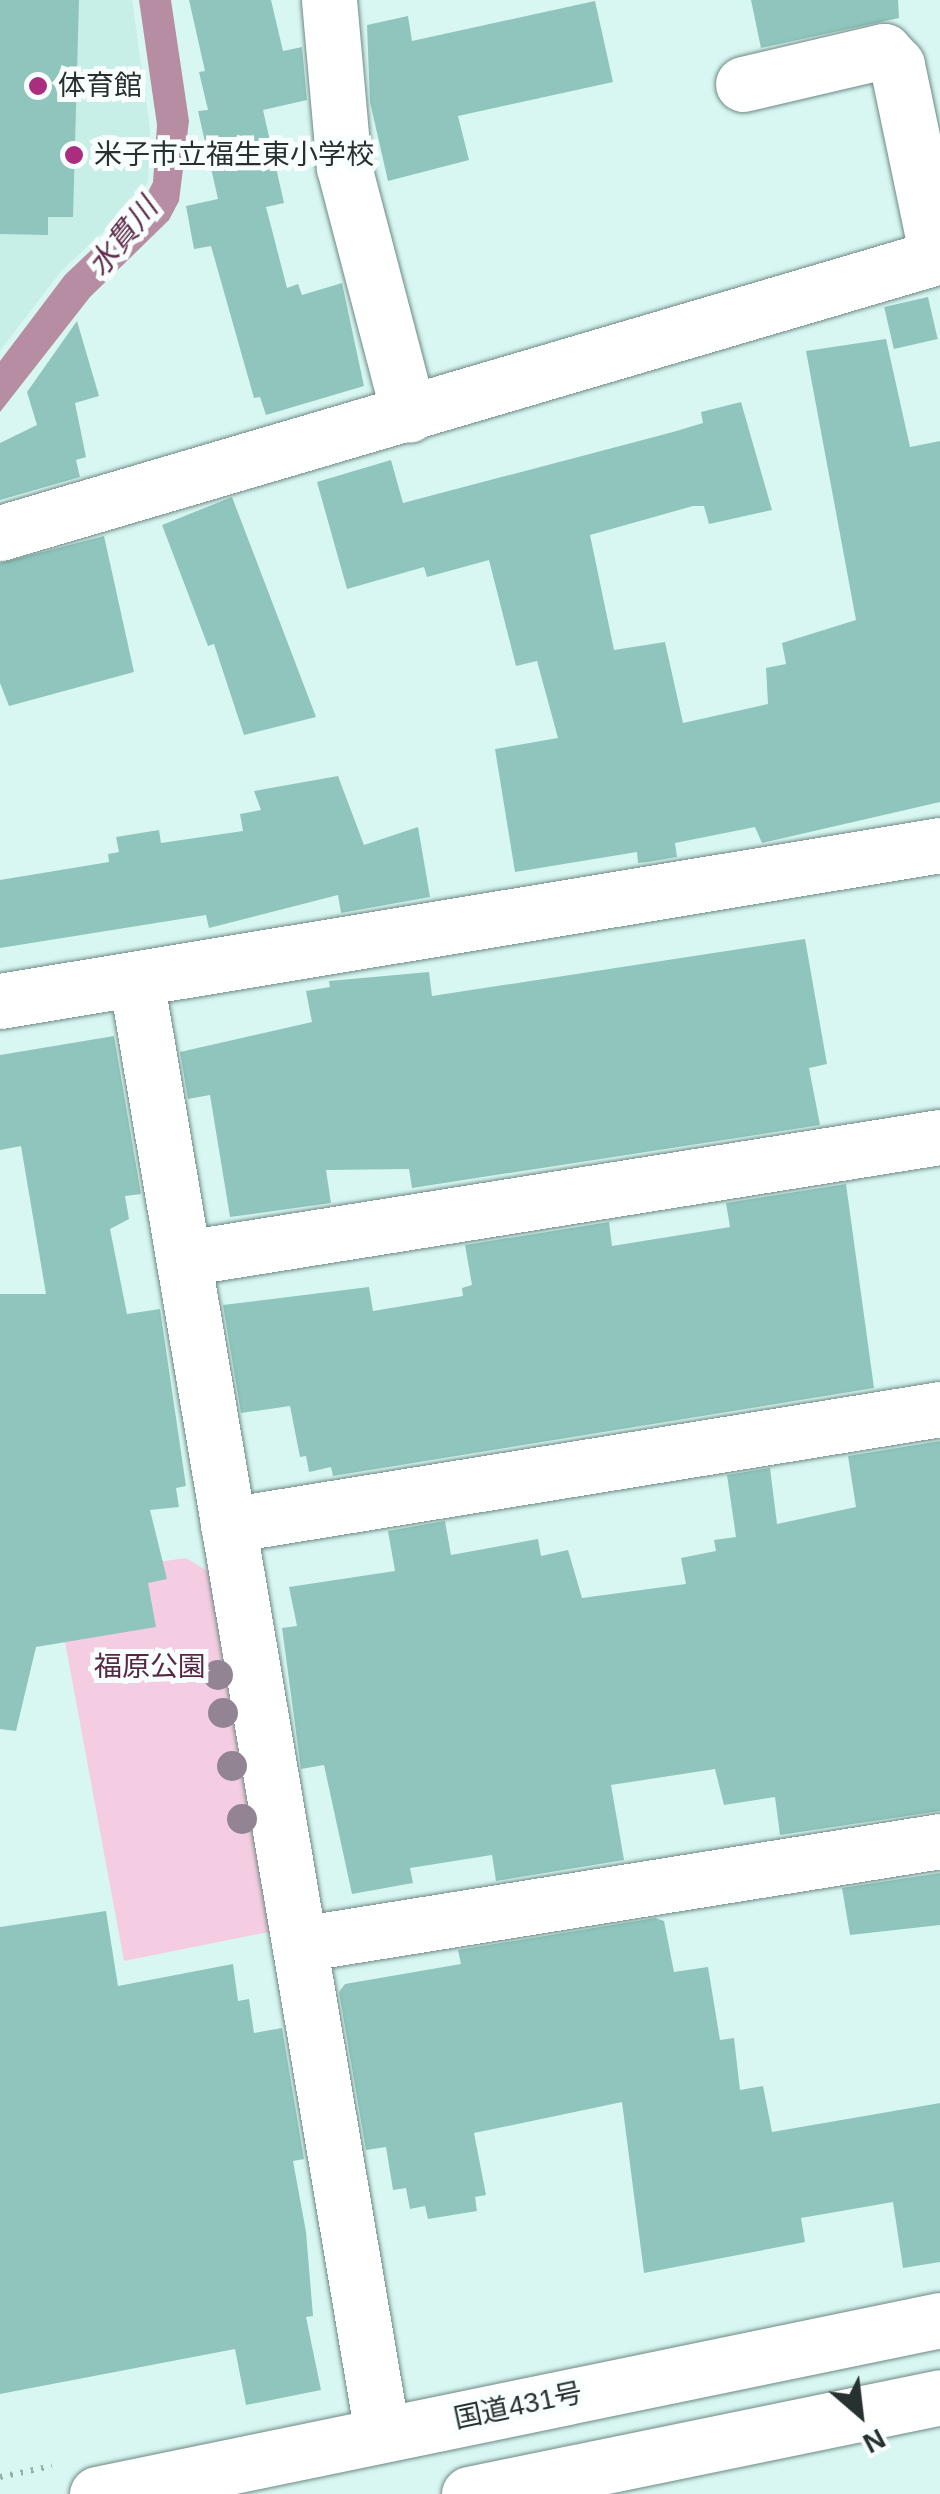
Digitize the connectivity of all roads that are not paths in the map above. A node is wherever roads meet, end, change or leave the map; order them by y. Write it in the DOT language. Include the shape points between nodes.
graph roads {
  1 [pos="329,0"];
  2 [pos="743,84"];
  3 [pos="938,257"];
  4 [pos="409,415"];
  5 [pos="0,533"];
  6 [pos="940,845"];
  7 [pos="136,978"];
  8 [pos="0,1002"];
  9 [pos="940,1136"];
  10 [pos="185,1258"];
  11 [pos="940,1409"];
  12 [pos="228,1525"];
  13 [pos="940,1841"];
  14 [pos="300,1944"];
  15 [pos="940,2320"];
  16 [pos="940,2397"];
  17 [pos="382,2434"];
  18 [pos="592,2482"];
  19 [pos="96,2494"];
  20 [pos="469,2494"];
  1 -- 4 [label="main road" via="344,167"];
  2 -- 3 [label="main road" via="884,51 897,66"];
  3 -- 4 [label="main road"];
  4 -- 5 [label="main road"];
  6 -- 7 [label="main road"];
  7 -- 8 [label="main road"];
  7 -- 10 [label="main road"];
  9 -- 10 [label="main road"];
  10 -- 12 [label="main road"];
  11 -- 12 [label="main road"];
  12 -- 14 [label="main road"];
  13 -- 14 [label="main road"];
  14 -- 17 [label="main road"];
  15 -- 17 [label="main road, 国道431号"];
  16 -- 18 [label="main road"];
  17 -- 19 [label="main road, 国道431号"];
  18 -- 20 [label="main road"];
}
